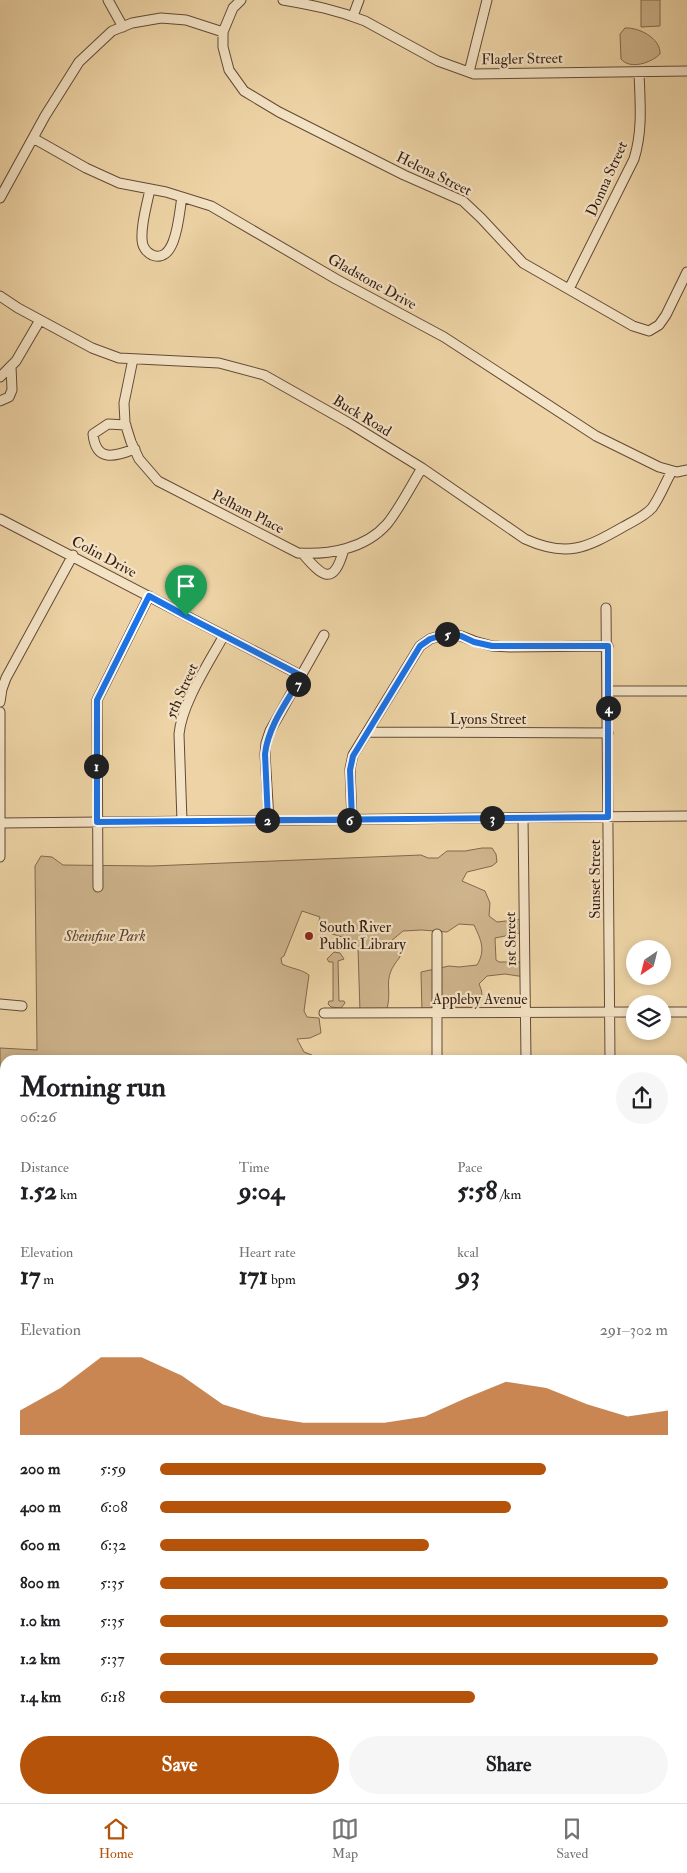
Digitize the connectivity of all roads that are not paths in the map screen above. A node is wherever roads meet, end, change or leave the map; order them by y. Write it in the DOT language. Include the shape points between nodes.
graph roads {
  1 [pos="108,0"];
  2 [pos="241,0"];
  3 [pos="283,0"];
  4 [pos="360,0"];
  5 [pos="487,0"];
  6 [pos="353,16"];
  7 [pos="123,27"];
  8 [pos="223,32"];
  9 [pos="687,71"];
  10 [pos="469,72"];
  11 [pos="639,72"];
  12 [pos="33,138"];
  13 [pos="150,189"];
  14 [pos="182,197"];
  15 [pos="0,198"];
  16 [pos="687,272"];
  17 [pos="570,289"];
  18 [pos="0,296"];
  19 [pos="40,320"];
  20 [pos="133,359"];
  21 [pos="11,366"];
  22 [pos="0,377"];
  23 [pos="0,401"];
  24 [pos="126,426"];
  25 [pos="135,449"];
  26 [pos="422,468"];
  27 [pos="687,470"];
  28 [pos="672,471"];
  29 [pos="0,519"];
  30 [pos="344,549"];
  31 [pos="302,553"];
  32 [pos="73,556"];
  33 [pos="149,596"];
  34 [pos="606,608"];
  35 [pos="224,635"];
  36 [pos="324,635"];
  37 [pos="608,646"];
  38 [pos="302,676"];
  39 [pos="608,691"];
  40 [pos="687,691"];
  41 [pos="0,702"];
  42 [pos="0,712"];
  43 [pos="368,732"];
  44 [pos="608,733"];
  45 [pos="687,816"];
  46 [pos="608,817"];
  47 [pos="523,818"];
  48 [pos="268,820"];
  49 [pos="352,820"];
  50 [pos="182,821"];
  51 [pos="97,822"];
  52 [pos="1,823"];
  53 [pos="0,858"];
  54 [pos="98,887"];
  55 [pos="437,934"];
  56 [pos="0,1004"];
  57 [pos="22,1006"];
  58 [pos="324,1012"];
  59 [pos="437,1012"];
  60 [pos="526,1012"];
  61 [pos="609,1012"];
  62 [pos="626,1012"];
  63 [pos="671,1012"];
  64 [pos="687,1012"];
  65 [pos="437,1055"];
  66 [pos="526,1055"];
  67 [pos="610,1055"];
  1 -- 7 [label="street"];
  2 -- 8 [label="street, Helena Street" via="233,8"];
  3 -- 6 [label="street, Flagler Street" via="338,10"];
  4 -- 6 [label="street"];
  5 -- 10 [label="street"];
  6 -- 10 [label="street, Flagler Street" via="438,61"];
  7 -- 8 [label="street" via="161,18 186,20"];
  7 -- 12 [label="street" via="112,31 79,62"];
  8 -- 17 [label="street, Helena Street" via="229,70 244,91 404,175 462,200 523,262"];
  9 -- 11 [label="street, Flagler Street"];
  10 -- 11 [label="street, Flagler Street"];
  11 -- 17 [label="street, Donna Street" via="639,144"];
  12 -- 13 [label="street, Gladstone Drive" via="119,183"];
  12 -- 15 [label="street"];
  13 -- 14 [label="street, Gladstone Drive"];
  13 -- 14 [label="street" via="142,240 147,252 155,256 168,253 171,248"];
  14 -- 28 [label="street, Gladstone Drive" via="211,206 444,337 596,436 637,458"];
  16 -- 17 [label="street, Helena Street" via="666,315 659,325 648,331 633,326"];
  18 -- 19 [label="street, Buck Road"];
  19 -- 20 [label="street, Buck Road" via="92,348 119,358"];
  19 -- 21 [label="street"];
  20 -- 24 [label="street, Pelham Place" via="124,403"];
  20 -- 26 [label="street, Buck Road" via="219,363 264,375"];
  21 -- 22 [label="street"];
  21 -- 23 [label="street" via="12,390 9,397"];
  24 -- 25 [label="street, Pelham Place"];
  24 -- 25 [label="street" via="108,424 93,434 94,442 102,454 116,456"];
  25 -- 31 [label="street, Pelham Place" via="158,480 270,540"];
  26 -- 28 [label="street, Buck Road" via="525,539 553,549 572,549 594,543 651,510"];
  26 -- 30 [label="street, Pelham Place" via="386,524 367,540"];
  27 -- 28 [label="street, Gladstone Drive"];
  29 -- 32 [label="street, Colin Drive"];
  30 -- 31 [label="street, Pelham Place" via="318,554"];
  30 -- 31 [label="street" via="340,565 329,575 317,570"];
  32 -- 33 [label="street, Colin Drive"];
  32 -- 41 [label="street" via="6,678"];
  33 -- 35 [label="street, Colin Drive"];
  33 -- 51 [label="street" via="97,700"];
  34 -- 37 [label="street, Sunset Street"];
  35 -- 38 [label="street, Colin Drive"];
  35 -- 50 [label="street, 5th Street" via="180,723"];
  36 -- 38 [label="street"];
  37 -- 39 [label="street, Sunset Street"];
  37 -- 43 [label="street" via="492,646 446,634 430,639 420,646"];
  38 -- 48 [label="street" via="266,743"];
  39 -- 40 [label="street"];
  39 -- 44 [label="street, Sunset Street"];
  42 -- 52 [label="street"];
  43 -- 44 [label="street, Lyons Street"];
  43 -- 49 [label="street" via="353,756 350,770"];
  44 -- 46 [label="street, Sunset Street"];
  45 -- 46 [label="street"];
  46 -- 47 [label="street"];
  46 -- 61 [label="street, Sunset Street"];
  47 -- 49 [label="street"];
  47 -- 60 [label="street, 1st Street"];
  48 -- 49 [label="street"];
  48 -- 50 [label="street"];
  50 -- 51 [label="street"];
  51 -- 52 [label="street"];
  51 -- 54 [label="street"];
  52 -- 53 [label="street"];
  55 -- 59 [label="street"];
  56 -- 57 [label="street"];
  58 -- 59 [label="street, Appleby Avenue"];
  59 -- 60 [label="street, Appleby Avenue"];
  59 -- 65 [label="street"];
  60 -- 61 [label="street, Appleby Avenue"];
  60 -- 66 [label="street, 1st Street"];
  61 -- 62 [label="street, Appleby Avenue"];
  61 -- 67 [label="street, Sunset Street"];
  63 -- 64 [label="street"];
}
